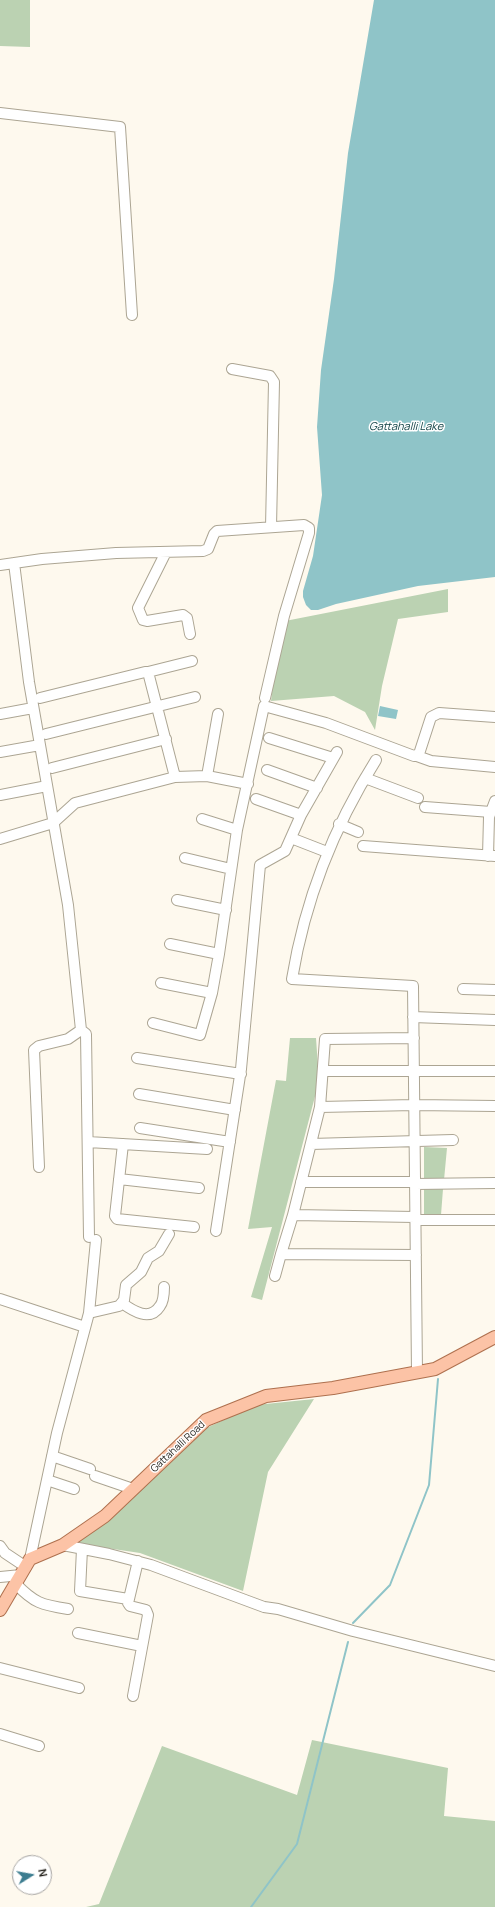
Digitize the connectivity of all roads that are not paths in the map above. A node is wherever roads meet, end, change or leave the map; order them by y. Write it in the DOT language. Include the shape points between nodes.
graph roads {
  1 [pos="0,113"];
  2 [pos="132,315"];
  3 [pos="232,369"];
  4 [pos="271,527"];
  5 [pos="166,552"];
  6 [pos="14,563"];
  7 [pos="0,564"];
  8 [pos="190,634"];
  9 [pos="192,662"];
  10 [pos="148,672"];
  11 [pos="195,697"];
  12 [pos="40,698"];
  13 [pos="265,698"];
  14 [pos="158,706"];
  15 [pos="33,708"];
  16 [pos="0,714"];
  17 [pos="218,714"];
  18 [pos="495,717"];
  19 [pos="46,734"];
  20 [pos="269,738"];
  21 [pos="166,739"];
  22 [pos="40,745"];
  23 [pos="0,752"];
  24 [pos="417,756"];
  25 [pos="376,760"];
  26 [pos="495,767"];
  27 [pos="52,768"];
  28 [pos="267,770"];
  29 [pos="207,776"];
  30 [pos="175,777"];
  31 [pos="365,778"];
  32 [pos="248,784"];
  33 [pos="47,786"];
  34 [pos="317,788"];
  35 [pos="0,795"];
  36 [pos="418,798"];
  37 [pos="256,799"];
  38 [pos="495,801"];
  39 [pos="425,807"];
  40 [pos="491,812"];
  41 [pos="301,815"];
  42 [pos="202,820"];
  43 [pos="53,824"];
  44 [pos="339,824"];
  45 [pos="237,830"];
  46 [pos="358,832"];
  47 [pos="291,838"];
  48 [pos="0,839"];
  49 [pos="362,846"];
  50 [pos="327,852"];
  51 [pos="492,856"];
  52 [pos="185,858"];
  53 [pos="231,868"];
  54 [pos="177,900"];
  55 [pos="226,910"];
  56 [pos="170,944"];
  57 [pos="220,954"];
  58 [pos="161,983"];
  59 [pos="463,989"];
  60 [pos="495,990"];
  61 [pos="212,993"];
  62 [pos="413,1017"];
  63 [pos="495,1020"];
  64 [pos="152,1023"];
  65 [pos="81,1030"];
  66 [pos="414,1038"];
  67 [pos="137,1058"];
  68 [pos="323,1071"];
  69 [pos="414,1071"];
  70 [pos="495,1071"];
  71 [pos="241,1074"];
  72 [pos="139,1094"];
  73 [pos="414,1105"];
  74 [pos="495,1106"];
  75 [pos="320,1107"];
  76 [pos="235,1110"];
  77 [pos="140,1128"];
  78 [pos="453,1140"];
  79 [pos="414,1141"];
  80 [pos="88,1142"];
  81 [pos="230,1142"];
  82 [pos="123,1144"];
  83 [pos="311,1144"];
  84 [pos="207,1149"];
  85 [pos="39,1167"];
  86 [pos="119,1179"];
  87 [pos="301,1182"];
  88 [pos="415,1183"];
  89 [pos="495,1184"];
  90 [pos="199,1188"];
  91 [pos="293,1215"];
  92 [pos="415,1218"];
  93 [pos="495,1220"];
  94 [pos="194,1226"];
  95 [pos="216,1231"];
  96 [pos="169,1234"];
  97 [pos="281,1254"];
  98 [pos="416,1255"];
  99 [pos="275,1276"];
  100 [pos="164,1287"];
  101 [pos="0,1299"];
  102 [pos="122,1303"];
  103 [pos="89,1313"];
  104 [pos="85,1327"];
  105 [pos="495,1337"];
  106 [pos="417,1372"];
  107 [pos="52,1456"];
  108 [pos="47,1480"];
  109 [pos="74,1489"];
  110 [pos="133,1490"];
  111 [pos="63,1544"];
  112 [pos="0,1546"];
  113 [pos="82,1549"];
  114 [pos="138,1562"];
  115 [pos="23,1571"];
  116 [pos="0,1577"];
  117 [pos="128,1599"];
  118 [pos="68,1609"];
  119 [pos="0,1610"];
  120 [pos="78,1633"];
  121 [pos="142,1646"];
  122 [pos="495,1666"];
  123 [pos="0,1668"];
  124 [pos="79,1688"];
  125 [pos="133,1696"];
  126 [pos="0,1734"];
  127 [pos="39,1746"];
  1 -- 2 [label="street" via="120,127"];
  3 -- 4 [label="street" via="270,376 274,382"];
  4 -- 5 [label="street" via="217,531 208,549"];
  4 -- 13 [label="street" via="304,525 309,528 309,533 284,616"];
  5 -- 6 [label="street" via="116,553"];
  5 -- 8 [label="street" via="138,611 142,620 147,621 183,615 187,618"];
  6 -- 7 [label="street"];
  6 -- 15 [label="street"];
  9 -- 10 [label="street"];
  10 -- 12 [label="street"];
  10 -- 14 [label="street"];
  11 -- 14 [label="street"];
  14 -- 19 [label="street"];
  14 -- 21 [label="street"];
  15 -- 16 [label="street"];
  15 -- 22 [label="street"];
  17 -- 29 [label="street"];
  18 -- 24 [label="street" via="435,714"];
  20 -- 34 [label="street" via="335,755"];
  21 -- 27 [label="street"];
  21 -- 30 [label="street"];
  22 -- 23 [label="street"];
  22 -- 33 [label="street"];
  24 -- 26 [label="street" via="431,761"];
  24 -- 32 [label="street" via="326,723 264,706"];
  25 -- 31 [label="street"];
  28 -- 34 [label="street"];
  29 -- 30 [label="street"];
  29 -- 32 [label="street"];
  30 -- 43 [label="street" via="75,803"];
  31 -- 36 [label="street"];
  31 -- 44 [label="street"];
  32 -- 45 [label="street"];
  33 -- 35 [label="street"];
  33 -- 43 [label="street"];
  34 -- 41 [label="street"];
  37 -- 41 [label="street"];
  38 -- 40 [label="street"];
  39 -- 40 [label="street"];
  40 -- 51 [label="street"];
  41 -- 47 [label="street"];
  42 -- 45 [label="street"];
  43 -- 48 [label="street"];
  43 -- 65 [label="street" via="68,905"];
  44 -- 46 [label="street"];
  44 -- 50 [label="street"];
  45 -- 53 [label="street"];
  47 -- 50 [label="street"];
  47 -- 71 [label="street" via="285,851 260,865"];
  49 -- 51 [label="street"];
  50 -- 62 [label="street" via="306,912 292,979 413,986"];
  52 -- 53 [label="street"];
  53 -- 55 [label="street"];
  54 -- 55 [label="street"];
  55 -- 57 [label="street"];
  56 -- 57 [label="street"];
  57 -- 61 [label="street"];
  58 -- 61 [label="street"];
  59 -- 60 [label="street"];
  61 -- 64 [label="street" via="200,1035"];
  62 -- 63 [label="street"];
  62 -- 66 [label="street"];
  65 -- 80 [label="street" via="87,1037"];
  65 -- 85 [label="street" via="68,1039 39,1046 34,1050"];
  66 -- 68 [label="street" via="325,1039"];
  66 -- 69 [label="street"];
  67 -- 71 [label="street"];
  68 -- 69 [label="street"];
  68 -- 75 [label="street"];
  69 -- 70 [label="street"];
  69 -- 73 [label="street"];
  71 -- 76 [label="street"];
  72 -- 76 [label="street"];
  73 -- 74 [label="street"];
  73 -- 75 [label="street"];
  73 -- 79 [label="street"];
  75 -- 83 [label="street"];
  76 -- 81 [label="street"];
  77 -- 81 [label="street"];
  78 -- 79 [label="street"];
  79 -- 83 [label="street"];
  79 -- 88 [label="street"];
  80 -- 82 [label="street"];
  80 -- 103 [label="street" via="92,1238"];
  81 -- 95 [label="street"];
  82 -- 84 [label="street"];
  82 -- 86 [label="street"];
  83 -- 87 [label="street"];
  86 -- 90 [label="street"];
  86 -- 94 [label="street" via="117,1219"];
  87 -- 88 [label="street"];
  87 -- 91 [label="street"];
  88 -- 89 [label="street"];
  88 -- 92 [label="street"];
  91 -- 92 [label="street"];
  91 -- 97 [label="street"];
  92 -- 93 [label="street"];
  92 -- 98 [label="street"];
  96 -- 102 [label="street" via="159,1251 148,1258 141,1272 126,1285"];
  97 -- 98 [label="street"];
  97 -- 99 [label="street"];
  98 -- 106 [label="street"];
  100 -- 102 [label="street" via="162,1302 155,1311 140,1314"];
  101 -- 104 [label="street"];
  102 -- 103 [label="street" via="119,1306"];
  103 -- 104 [label="street"];
  104 -- 107 [label="street"];
  105 -- 106 [label="main road, Gattahalli Road" via="435,1369"];
  106 -- 110 [label="main road, Gattahalli Road" via="333,1388 266,1396 206,1420"];
  107 -- 108 [label="street"];
  107 -- 110 [label="street"];
  108 -- 109 [label="street"];
  108 -- 115 [label="street"];
  110 -- 111 [label="main road, Gattahalli Road" via="105,1516"];
  111 -- 113 [label="street"];
  111 -- 115 [label="main road, Gattahalli Road"];
  112 -- 115 [label="street"];
  113 -- 114 [label="street"];
  113 -- 117 [label="street" via="80,1591"];
  114 -- 117 [label="street"];
  114 -- 122 [label="street" via="264,1607"];
  115 -- 116 [label="street"];
  115 -- 118 [label="street" via="32,1600"];
  115 -- 119 [label="main road"];
  117 -- 121 [label="street" via="130,1606 147,1612"];
  120 -- 121 [label="street"];
  121 -- 125 [label="street"];
  123 -- 124 [label="street"];
  126 -- 127 [label="street"];
}
